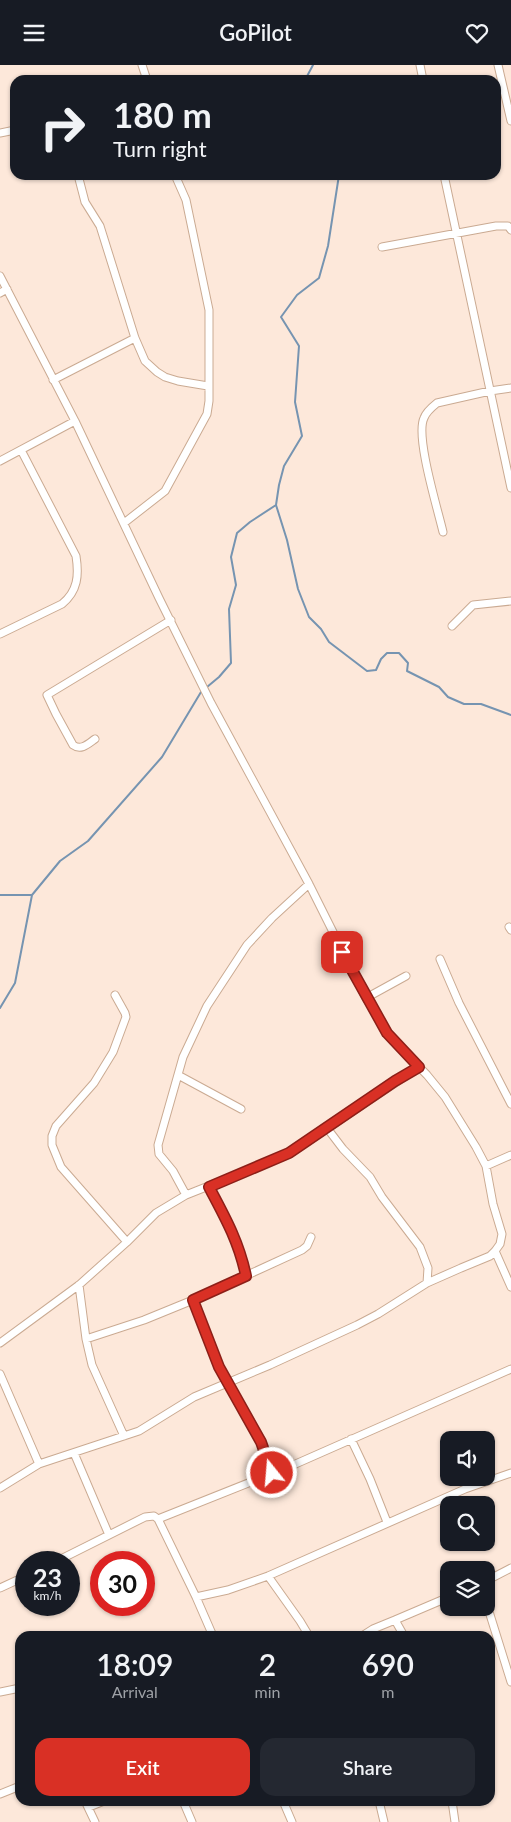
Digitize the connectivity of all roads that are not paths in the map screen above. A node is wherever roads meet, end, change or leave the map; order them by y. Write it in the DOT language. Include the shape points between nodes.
graph roads {
  1 [pos="501,78"];
  2 [pos="511,121"];
  3 [pos="79,180"];
  4 [pos="177,180"];
  5 [pos="445,180"];
  6 [pos="511,230"];
  7 [pos="456,233"];
  8 [pos="382,247"];
  9 [pos="0,276"];
  10 [pos="7,289"];
  11 [pos="0,293"];
  12 [pos="135,338"];
  13 [pos="53,380"];
  14 [pos="208,386"];
  15 [pos="511,388"];
  16 [pos="490,391"];
  17 [pos="75,421"];
  18 [pos="21,450"];
  19 [pos="0,461"];
  20 [pos="511,488"];
  21 [pos="124,523"];
  22 [pos="444,532"];
  23 [pos="511,601"];
  24 [pos="171,620"];
  25 [pos="452,626"];
  26 [pos="0,634"];
  27 [pos="95,739"];
  28 [pos="308,884"];
  29 [pos="440,959"];
  30 [pos="406,975"];
  31 [pos="115,995"];
  32 [pos="366,998"];
  33 [pos="419,1067"];
  34 [pos="178,1075"];
  35 [pos="511,1105"];
  36 [pos="241,1109"];
  37 [pos="327,1128"];
  38 [pos="511,1155"];
  39 [pos="486,1166"];
  40 [pos="209,1187"];
  41 [pos="186,1195"];
  42 [pos="311,1237"];
  43 [pos="127,1242"];
  44 [pos="496,1251"];
  45 [pos="246,1276"];
  46 [pos="427,1283"];
  47 [pos="78,1285"];
  48 [pos="511,1287"];
  49 [pos="193,1300"];
  50 [pos="86,1339"];
  51 [pos="0,1343"];
  52 [pos="511,1369"];
  53 [pos="0,1375"];
  54 [pos="228,1382"];
  55 [pos="124,1436"];
  56 [pos="351,1439"];
  57 [pos="74,1453"];
  58 [pos="39,1464"];
  59 [pos="272,1473"];
  60 [pos="511,1473"];
  61 [pos="0,1488"];
  62 [pos="158,1519"];
  63 [pos="387,1522"];
  64 [pos="109,1535"];
  65 [pos="77,1551"];
  66 [pos="511,1568"];
  67 [pos="268,1576"];
  68 [pos="495,1576"];
  69 [pos="15,1581"];
  70 [pos="0,1588"];
  71 [pos="196,1597"];
  72 [pos="440,1601"];
  73 [pos="491,1616"];
  74 [pos="395,1620"];
  75 [pos="211,1631"];
  76 [pos="306,1631"];
  77 [pos="370,1631"];
  78 [pos="401,1631"];
  79 [pos="511,1682"];
  80 [pos="15,1689"];
  81 [pos="0,1692"];
  82 [pos="15,1788"];
  83 [pos="0,1794"];
  84 [pos="88,1806"];
  85 [pos="185,1806"];
  86 [pos="285,1806"];
  87 [pos="380,1806"];
  88 [pos="453,1806"];
  89 [pos="95,1822"];
  90 [pos="192,1822"];
  91 [pos="292,1822"];
  92 [pos="384,1822"];
  93 [pos="455,1822"];
  1 -- 2 [label="street"];
  3 -- 12 [label="street" via="85,202 100,226"];
  4 -- 14 [label="street" via="186,200 209,310"];
  5 -- 7 [label="street"];
  6 -- 7 [label="street" via="508,226 496,226"];
  7 -- 8 [label="street"];
  7 -- 16 [label="street"];
  9 -- 10 [label="street"];
  10 -- 11 [label="street"];
  10 -- 13 [label="street"];
  12 -- 13 [label="street"];
  12 -- 14 [label="street" via="145,361 157,372 178,381"];
  13 -- 17 [label="street"];
  14 -- 21 [label="street" via="207,414 165,491"];
  15 -- 16 [label="street"];
  16 -- 20 [label="street"];
  16 -- 22 [label="street" via="437,403 424,418 426,462"];
  17 -- 18 [label="street"];
  17 -- 21 [label="street"];
  18 -- 19 [label="street"];
  18 -- 26 [label="street" via="76,556 78,570 71,597"];
  21 -- 24 [label="street"];
  23 -- 25 [label="street" via="473,605"];
  24 -- 27 [label="street" via="47,695 77,748"];
  24 -- 28 [label="street" via="211,703"];
  28 -- 32 [label="street"];
  28 -- 34 [label="street" via="247,945 207,1006"];
  29 -- 35 [label="street"];
  30 -- 32 [label="street"];
  31 -- 43 [label="street" via="126,1017 113,1052 94,1083 56,1126 52,1145 61,1167"];
  32 -- 33 [label="street" via="392,1039"];
  33 -- 37 [label="street"];
  33 -- 39 [label="street" via="445,1097"];
  34 -- 36 [label="street"];
  34 -- 41 [label="street" via="158,1145 160,1154"];
  37 -- 40 [label="street" via="289,1153"];
  37 -- 46 [label="street" via="370,1177 420,1247 428,1269"];
  38 -- 39 [label="street"];
  39 -- 44 [label="street" via="502,1234"];
  40 -- 41 [label="street"];
  40 -- 45 [label="street" via="236,1238"];
  41 -- 43 [label="street" via="156,1213"];
  42 -- 45 [label="street" via="302,1250"];
  43 -- 47 [label="street"];
  44 -- 46 [label="street" via="490,1257"];
  44 -- 48 [label="street"];
  45 -- 49 [label="street"];
  46 -- 54 [label="street" via="357,1325"];
  47 -- 50 [label="street"];
  47 -- 51 [label="street"];
  49 -- 50 [label="street"];
  49 -- 54 [label="street"];
  50 -- 55 [label="street" via="92,1365"];
  52 -- 56 [label="street"];
  53 -- 58 [label="street"];
  54 -- 55 [label="street"];
  54 -- 59 [label="street" via="261,1442"];
  55 -- 57 [label="street"];
  56 -- 59 [label="street"];
  56 -- 63 [label="street"];
  57 -- 58 [label="street"];
  57 -- 64 [label="street"];
  58 -- 61 [label="street"];
  59 -- 62 [label="street"];
  60 -- 63 [label="street"];
  62 -- 64 [label="street" via="145,1517"];
  62 -- 71 [label="street"];
  63 -- 67 [label="street"];
  64 -- 65 [label="street"];
  66 -- 68 [label="street"];
  67 -- 71 [label="street"];
  67 -- 76 [label="street"];
  69 -- 70 [label="street"];
  71 -- 75 [label="street"];
  72 -- 74 [label="street"];
  73 -- 79 [label="street"];
  74 -- 77 [label="street"];
  74 -- 78 [label="street"];
  80 -- 81 [label="street"];
  82 -- 83 [label="street"];
  84 -- 89 [label="street"];
  85 -- 90 [label="street"];
  86 -- 91 [label="street"];
  87 -- 92 [label="street"];
  88 -- 93 [label="street"];
}
